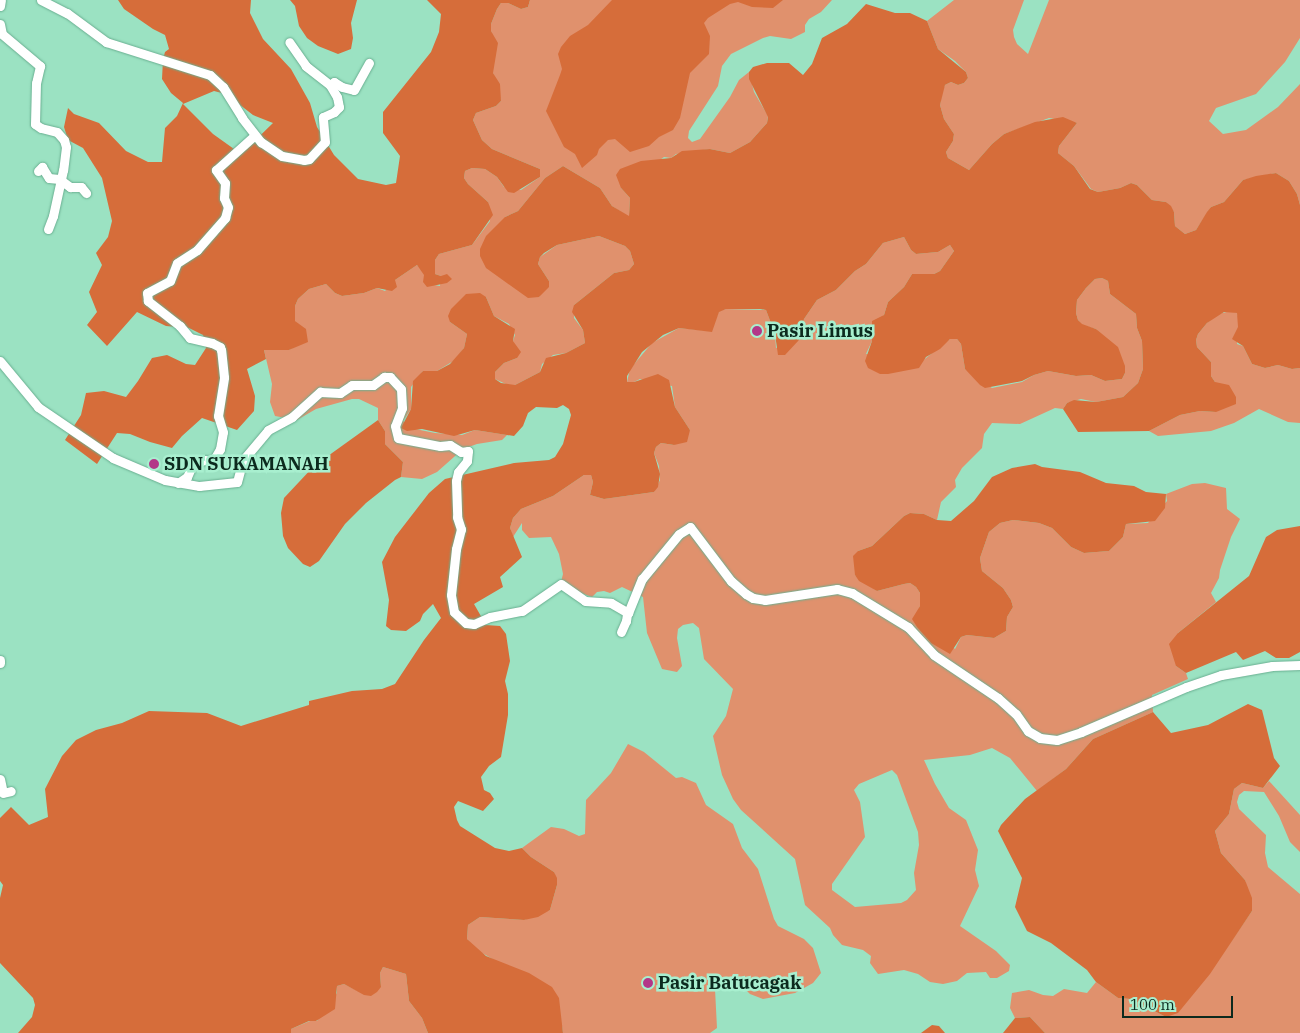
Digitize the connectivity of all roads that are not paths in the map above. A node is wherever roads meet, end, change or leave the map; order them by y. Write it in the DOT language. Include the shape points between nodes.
graph roads {
  1 [pos="1,0"];
  2 [pos="41,0"];
  3 [pos="0,6"];
  4 [pos="0,24"];
  5 [pos="290,42"];
  6 [pos="369,63"];
  7 [pos="330,86"];
  8 [pos="255,135"];
  9 [pos="38,171"];
  10 [pos="60,181"];
  11 [pos="86,193"];
  12 [pos="48,229"];
  13 [pos="0,361"];
  14 [pos="175,483"];
  15 [pos="627,614"];
  16 [pos="621,632"];
  17 [pos="1300,665"];
  18 [pos="0,779"];
  19 [pos="12,791"];
  1 -- 3 [label="street"];
  2 -- 8 [label="street" via="67,13 106,42 210,75 223,87"];
  4 -- 10 [label="street" via="2,34 40,66 34,120 38,126 57,132 64,140 66,146"];
  5 -- 7 [label="street" via="306,66"];
  6 -- 7 [label="street" via="354,90 334,82"];
  7 -- 8 [label="street" via="339,107 323,117 325,142 309,159 295,160 282,156"];
  8 -- 14 [label="street" via="216,170 225,183 224,198 228,207 225,218 202,244 177,263 170,281 147,293 148,301 190,338 208,342 221,350 224,377 218,416 223,432 220,449 213,461 195,463 187,477"];
  9 -- 10 [label="street" via="42,167 49,178"];
  10 -- 11 [label="street" via="70,187 81,187"];
  10 -- 12 [label="street"];
  13 -- 14 [label="street" via="46,414 125,465"];
  14 -- 15 [label="street" via="199,486 237,482 243,460 268,430 292,418 320,392 340,393 352,385 373,385 384,377 390,377 401,388 402,408 396,426 398,438 450,445 461,452 468,451 467,462 458,472 456,481 457,516 461,528 450,595 454,612 461,620 474,624 490,617 522,611 561,584 585,602 611,603"];
  15 -- 16 [label="street"];
  15 -- 17 [label="street" via="642,579 679,534 690,527 731,581 746,594 765,600 837,589 852,593 908,626 937,657 998,698 1016,714 1028,732 1050,740 1081,732 1221,675 1272,666"];
  18 -- 19 [label="street" via="3,793"];
}
